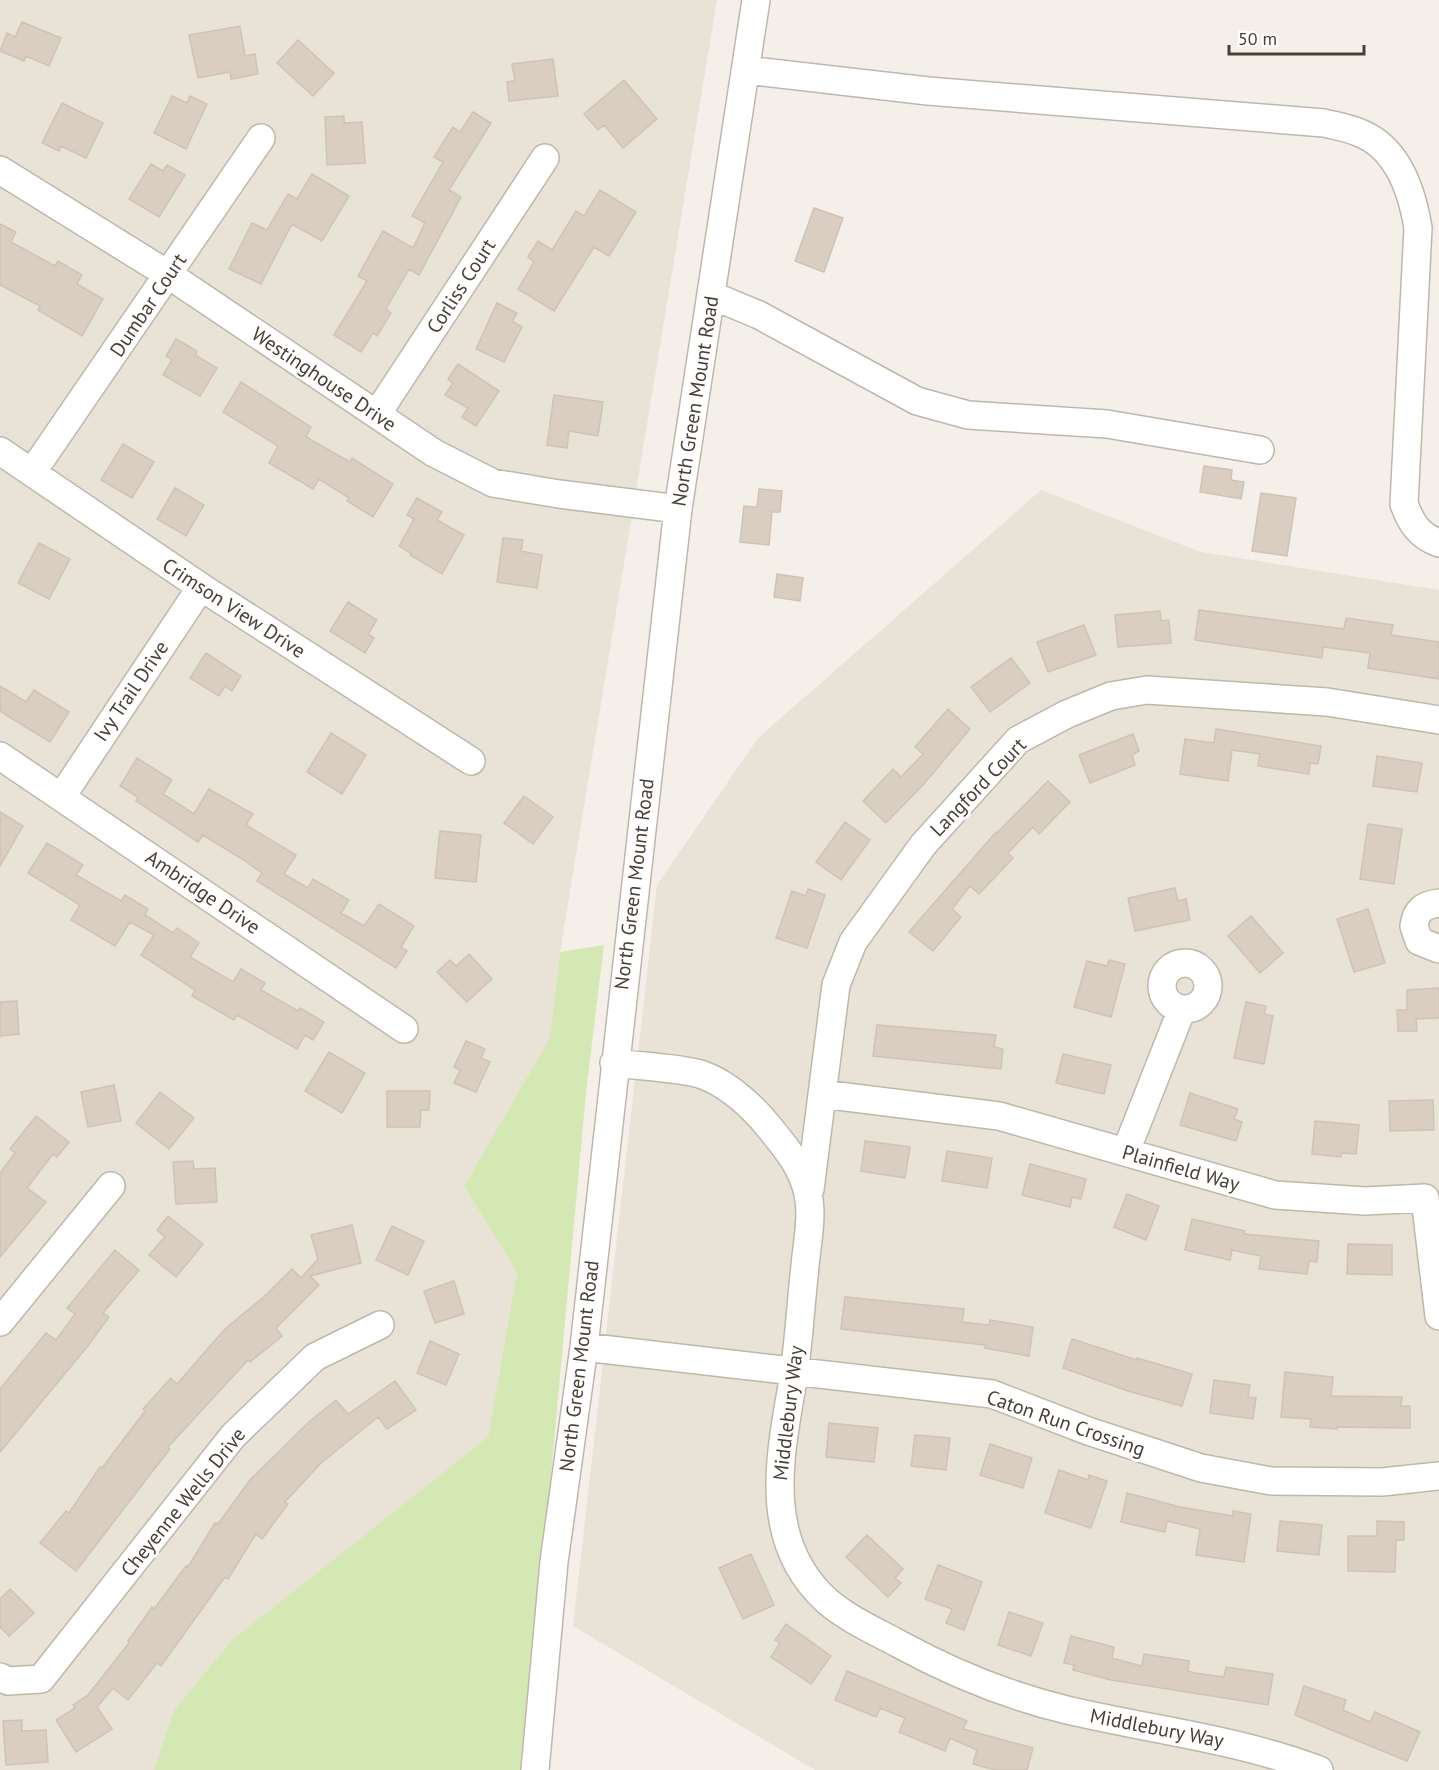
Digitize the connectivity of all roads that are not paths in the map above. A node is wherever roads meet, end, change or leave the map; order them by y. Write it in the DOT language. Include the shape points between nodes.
graph roads {
  1 [pos="756,0"];
  2 [pos="746,70"];
  3 [pos="261,138"];
  4 [pos="545,158"];
  5 [pos="0,170"];
  6 [pos="169,275"];
  7 [pos="711,295"];
  8 [pos="377,414"];
  9 [pos="1260,450"];
  10 [pos="0,451"];
  11 [pos="33,471"];
  12 [pos="678,509"];
  13 [pos="1439,543"];
  14 [pos="201,587"];
  15 [pos="1439,720"];
  16 [pos="0,756"];
  17 [pos="471,761"];
  18 [pos="62,796"];
  19 [pos="1439,903"];
  20 [pos="1439,949"];
  21 [pos="1182,1009"];
  22 [pos="404,1029"];
  23 [pos="614,1063"];
  24 [pos="822,1094"];
  25 [pos="1126,1151"];
  26 [pos="111,1186"];
  27 [pos="809,1196"];
  28 [pos="1439,1316"];
  29 [pos="0,1322"];
  30 [pos="380,1325"];
  31 [pos="584,1347"];
  32 [pos="794,1370"];
  33 [pos="1439,1476"];
  34 [pos="0,1677"];
  35 [pos="536,1770"];
  36 [pos="1319,1770"];
  1 -- 2 [label="street, North Green Mount Road"];
  2 -- 7 [label="street, North Green Mount Road"];
  2 -- 13 [label="street" via="928,91 1324,123 1361,133 1385,149 1401,171 1414,202 1418,228 1404,504 1412,525 1429,540"];
  3 -- 6 [label="street, Dumbar Court"];
  4 -- 8 [label="street, Corliss Court"];
  5 -- 6 [label="street, Westinghouse Drive"];
  6 -- 8 [label="street, Westinghouse Drive"];
  6 -- 11 [label="street, Dumbar Court"];
  7 -- 9 [label="street" via="759,315 917,401 968,415 1107,424"];
  7 -- 12 [label="street, North Green Mount Road"];
  8 -- 12 [label="street, Westinghouse Drive" via="434,453 493,483"];
  10 -- 11 [label="street, Crimson View Drive"];
  11 -- 14 [label="street, Crimson View Drive"];
  12 -- 23 [label="street, North Green Mount Road"];
  14 -- 17 [label="street, Crimson View Drive"];
  14 -- 18 [label="street, Ivy Trail Drive"];
  15 -- 24 [label="street, Langford Court" via="1327,702 1147,690 1111,696 1018,740 923,845 853,942 836,985"];
  16 -- 18 [label="street, Ambridge Drive"];
  18 -- 22 [label="street, Ambridge Drive"];
  19 -- 20 [label="street" via="1420,909 1413,926 1419,941"];
  21 -- 25 [label="street"];
  23 -- 27 [label="street, Middlebury Way" via="703,1075 738,1096 759,1115 799,1165"];
  23 -- 31 [label="street, North Green Mount Road"];
  24 -- 25 [label="street, Plainfield Way" via="999,1116"];
  24 -- 27 [label="street, Langford Court"];
  25 -- 28 [label="street, Plainfield Way" via="1275,1195 1365,1201 1425,1198"];
  26 -- 29 [label="street"];
  27 -- 32 [label="street, Middlebury Way"];
  30 -- 34 [label="street, Cheyenne Wells Drive" via="315,1357 233,1436 42,1679 8,1681"];
  31 -- 32 [label="street, Caton Run Crossing"];
  31 -- 35 [label="street, North Green Mount Road" via="554,1562"];
  32 -- 33 [label="street, Caton Run Crossing" via="992,1394 1201,1468 1271,1481 1382,1482"];
  32 -- 36 [label="street, Middlebury Way" via="781,1445 778,1484 782,1518 806,1577 827,1600 855,1621 924,1658 996,1689 1067,1710 1224,1740"];
}
